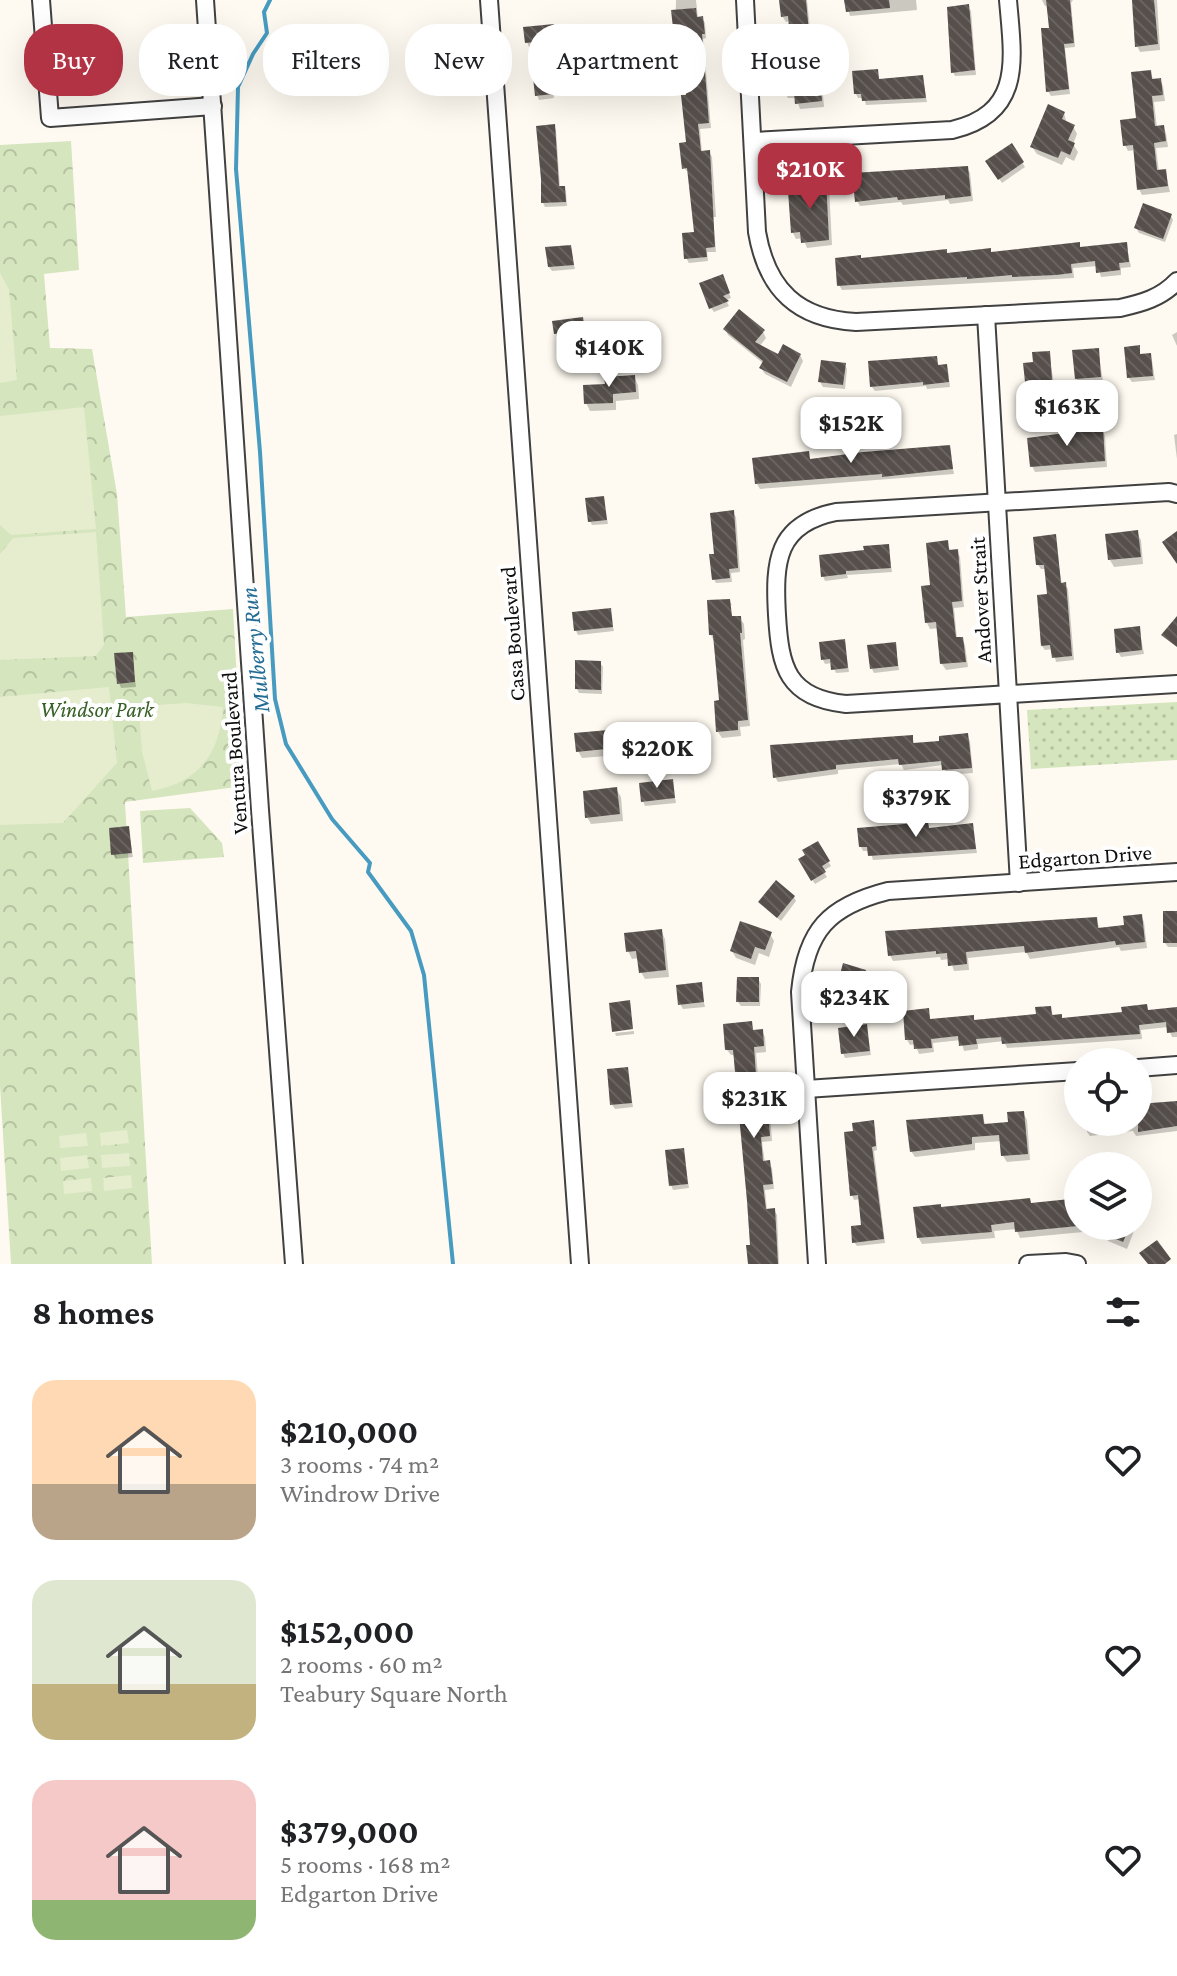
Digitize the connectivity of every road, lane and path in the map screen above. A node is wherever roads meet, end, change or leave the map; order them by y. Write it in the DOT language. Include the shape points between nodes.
graph roads {
  1 [pos="41,0"];
  2 [pos="205,0"];
  3 [pos="489,0"];
  4 [pos="745,0"];
  5 [pos="1008,0"];
  6 [pos="213,106"];
  7 [pos="753,141"];
  8 [pos="1177,281"];
  9 [pos="986,315"];
  10 [pos="1177,494"];
  11 [pos="996,502"];
  12 [pos="1177,684"];
  13 [pos="1008,694"];
  14 [pos="1177,872"];
  15 [pos="1019,883"];
  16 [pos="1177,1065"];
  17 [pos="1152,1067"];
  18 [pos="1064,1072"];
  19 [pos="806,1089"];
  20 [pos="294,1264"];
  21 [pos="580,1264"];
  22 [pos="817,1264"];
  23 [pos="1028,1264"];
  24 [pos="1077,1264"];
  1 -- 6 [label="street" via="50,118"];
  2 -- 6 [label="street, Ventura Boulevard"];
  3 -- 21 [label="street, Casa Boulevard"];
  4 -- 7 [label="street"];
  5 -- 7 [label="street" via="1011,64 1005,96 983,120 952,130"];
  6 -- 20 [label="street, Ventura Boulevard"];
  7 -- 9 [label="street" via="761,257 788,299 833,320 856,322"];
  8 -- 9 [label="street" via="1166,292 1120,308"];
  9 -- 11 [label="street, Andover Strait"];
  10 -- 11 [label="street"];
  11 -- 13 [label="street, Andover Strait"];
  11 -- 13 [label="street" via="836,512 805,522 777,560 779,648 800,689 829,702"];
  12 -- 13 [label="street"];
  13 -- 15 [label="street, Andover Strait"];
  14 -- 15 [label="street, Edgarton Drive"];
  15 -- 19 [label="street, Edgarton Drive" via="888,891 842,907 823,923 809,944 801,979"];
  16 -- 17 [label="street"];
  18 -- 19 [label="street"];
  19 -- 22 [label="street, Edgarton Drive"];
  23 -- 24 [label="street"];
}
